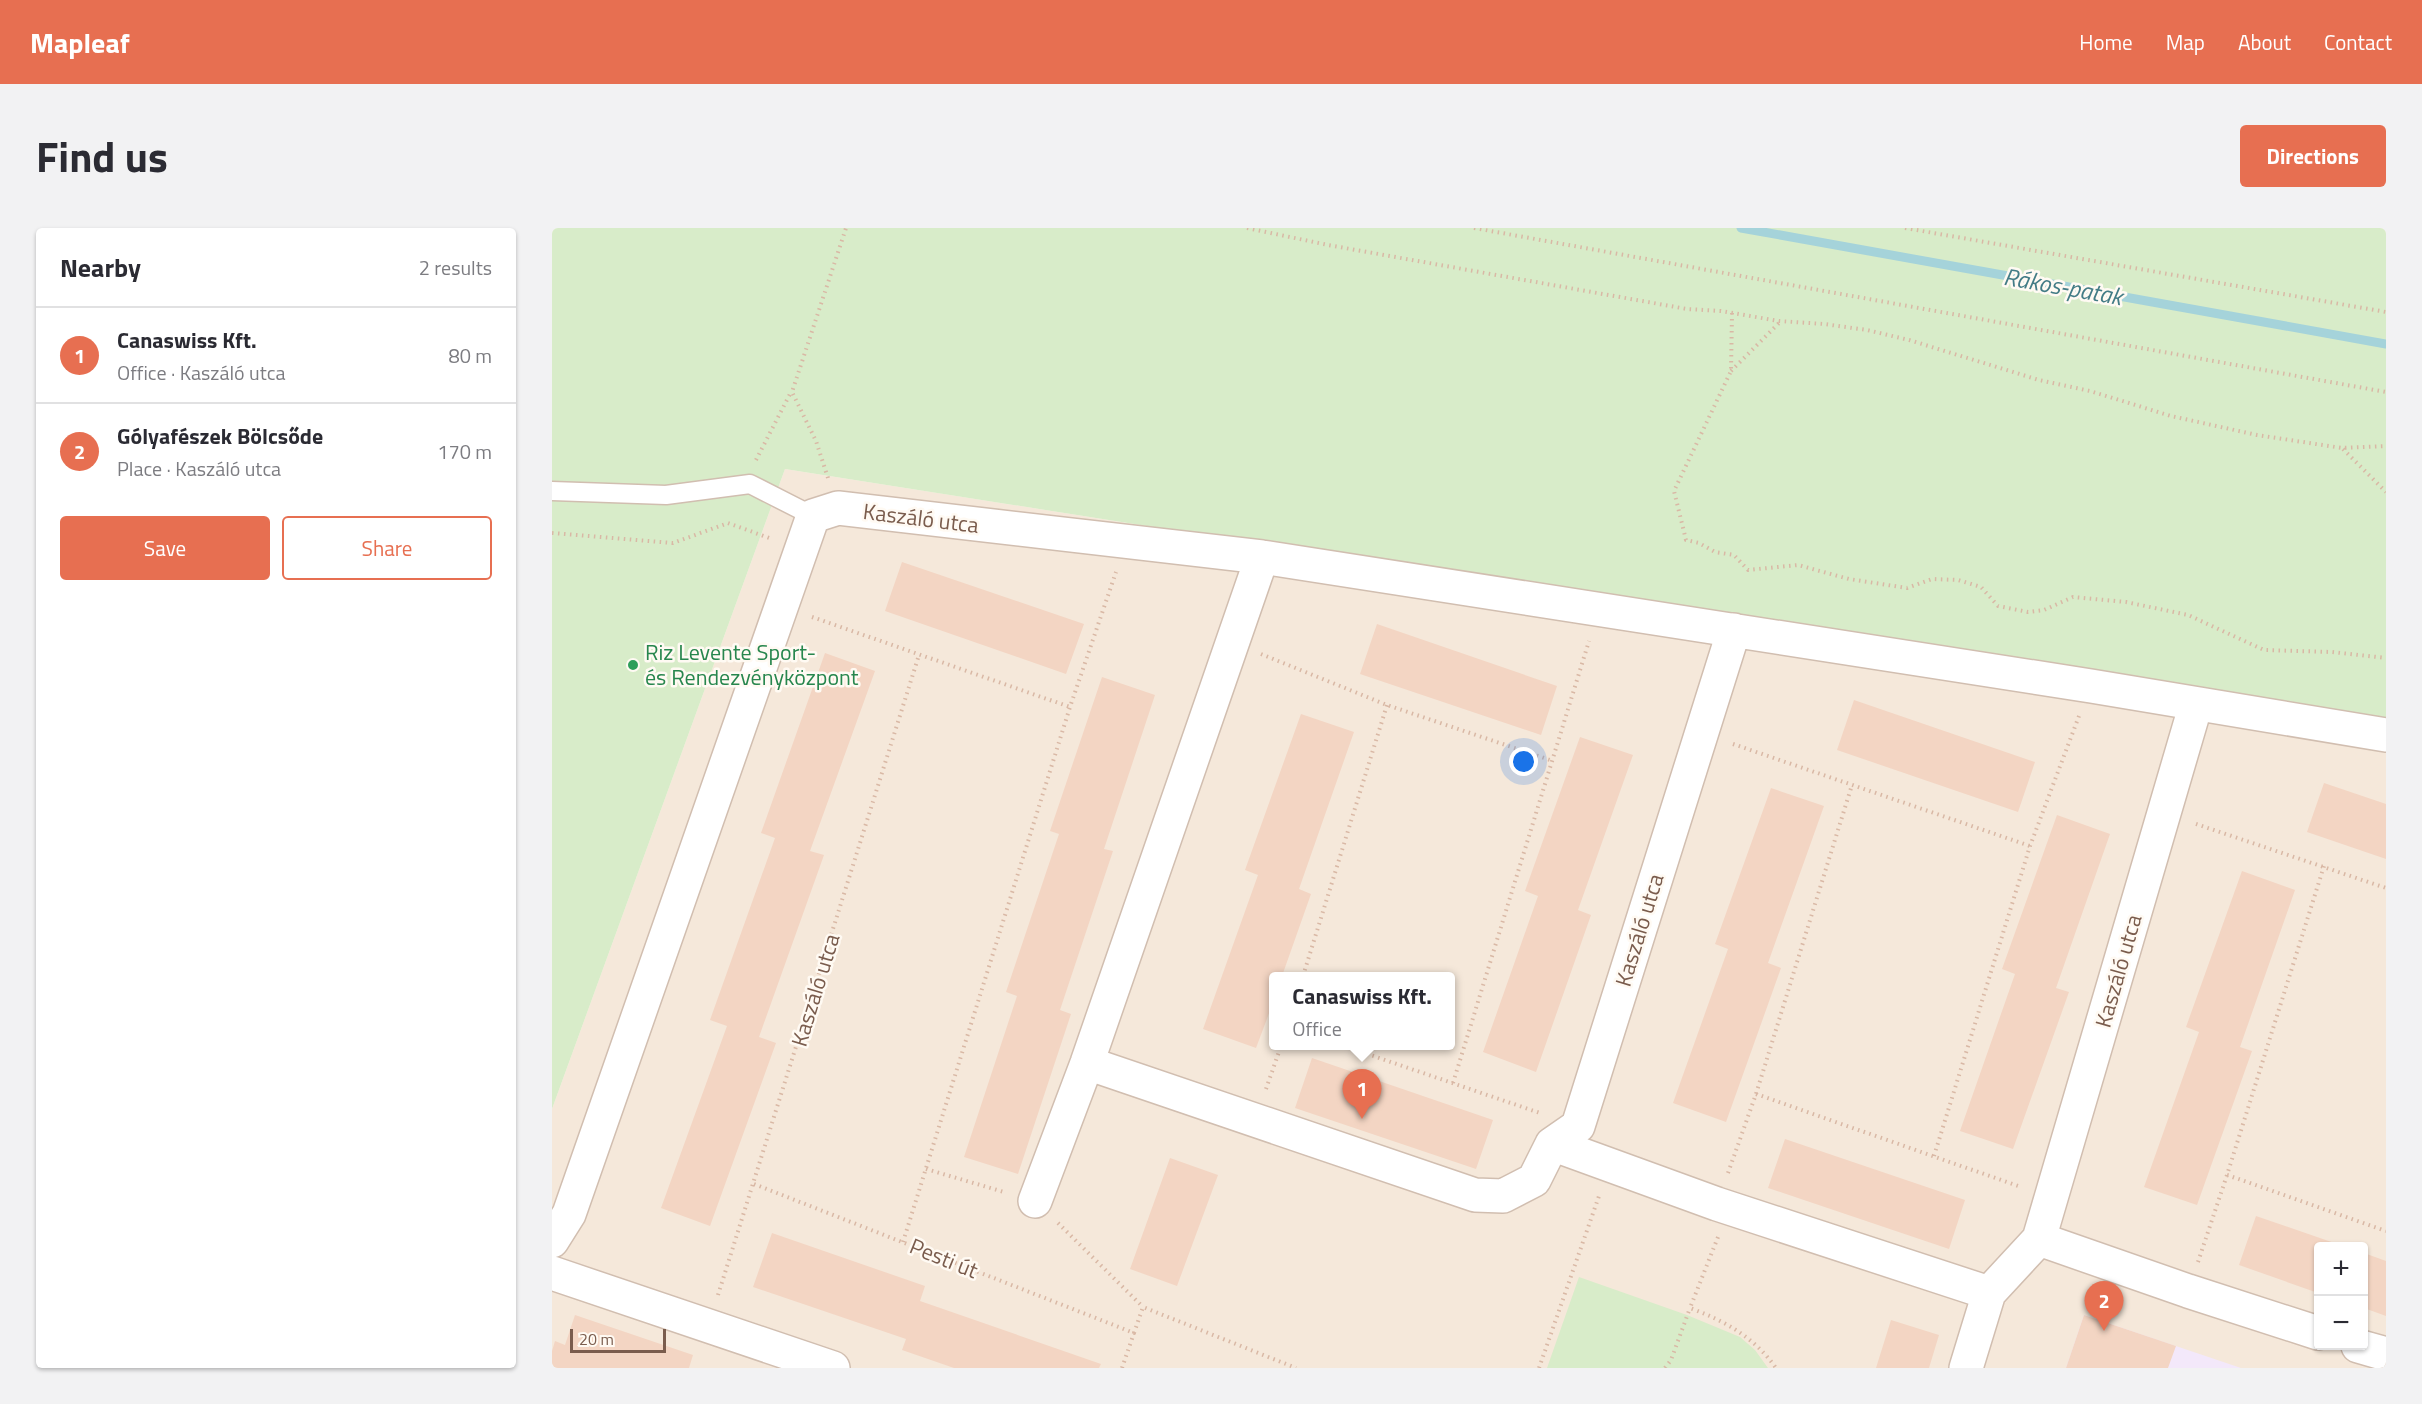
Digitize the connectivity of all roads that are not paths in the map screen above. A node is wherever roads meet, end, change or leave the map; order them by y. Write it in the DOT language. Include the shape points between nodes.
graph roads {
  1 [pos="552,491"];
  2 [pos="825,512"];
  3 [pos="1262,557"];
  4 [pos="1734,630"];
  5 [pos="2196,704"];
  6 [pos="2386,735"];
  7 [pos="1087,1063"];
  8 [pos="1565,1135"];
  9 [pos="1035,1201"];
  10 [pos="2039,1239"];
  11 [pos="552,1242"];
  12 [pos="552,1273"];
  13 [pos="1989,1293"];
  14 [pos="2314,1331"];
  15 [pos="2368,1349"];
  16 [pos="2386,1354"];
  17 [pos="833,1368"];
  18 [pos="1966,1368"];
  1 -- 2 [label="lane" via="666,495 750,484"];
  2 -- 3 [label="street, Kaszáló utca"];
  2 -- 11 [label="street" via="801,549 569,1214"];
  3 -- 4 [label="street, Kaszáló utca"];
  3 -- 7 [label="street"];
  4 -- 5 [label="street, Kaszáló utca"];
  4 -- 8 [label="street, Kaszáló utca"];
  5 -- 6 [label="street, Kaszáló utca"];
  5 -- 10 [label="street, Kaszáló utca"];
  7 -- 8 [label="street, Kaszáló utca" via="1475,1195 1503,1196 1534,1180"];
  7 -- 9 [label="street"];
  8 -- 13 [label="street" via="1610,1164 1723,1206"];
  10 -- 13 [label="street, Kaszáló utca"];
  10 -- 14 [label="street"];
  12 -- 17 [label="street"];
  13 -- 18 [label="street, Kaszáló utca"];
  15 -- 16 [label="street"];
}
